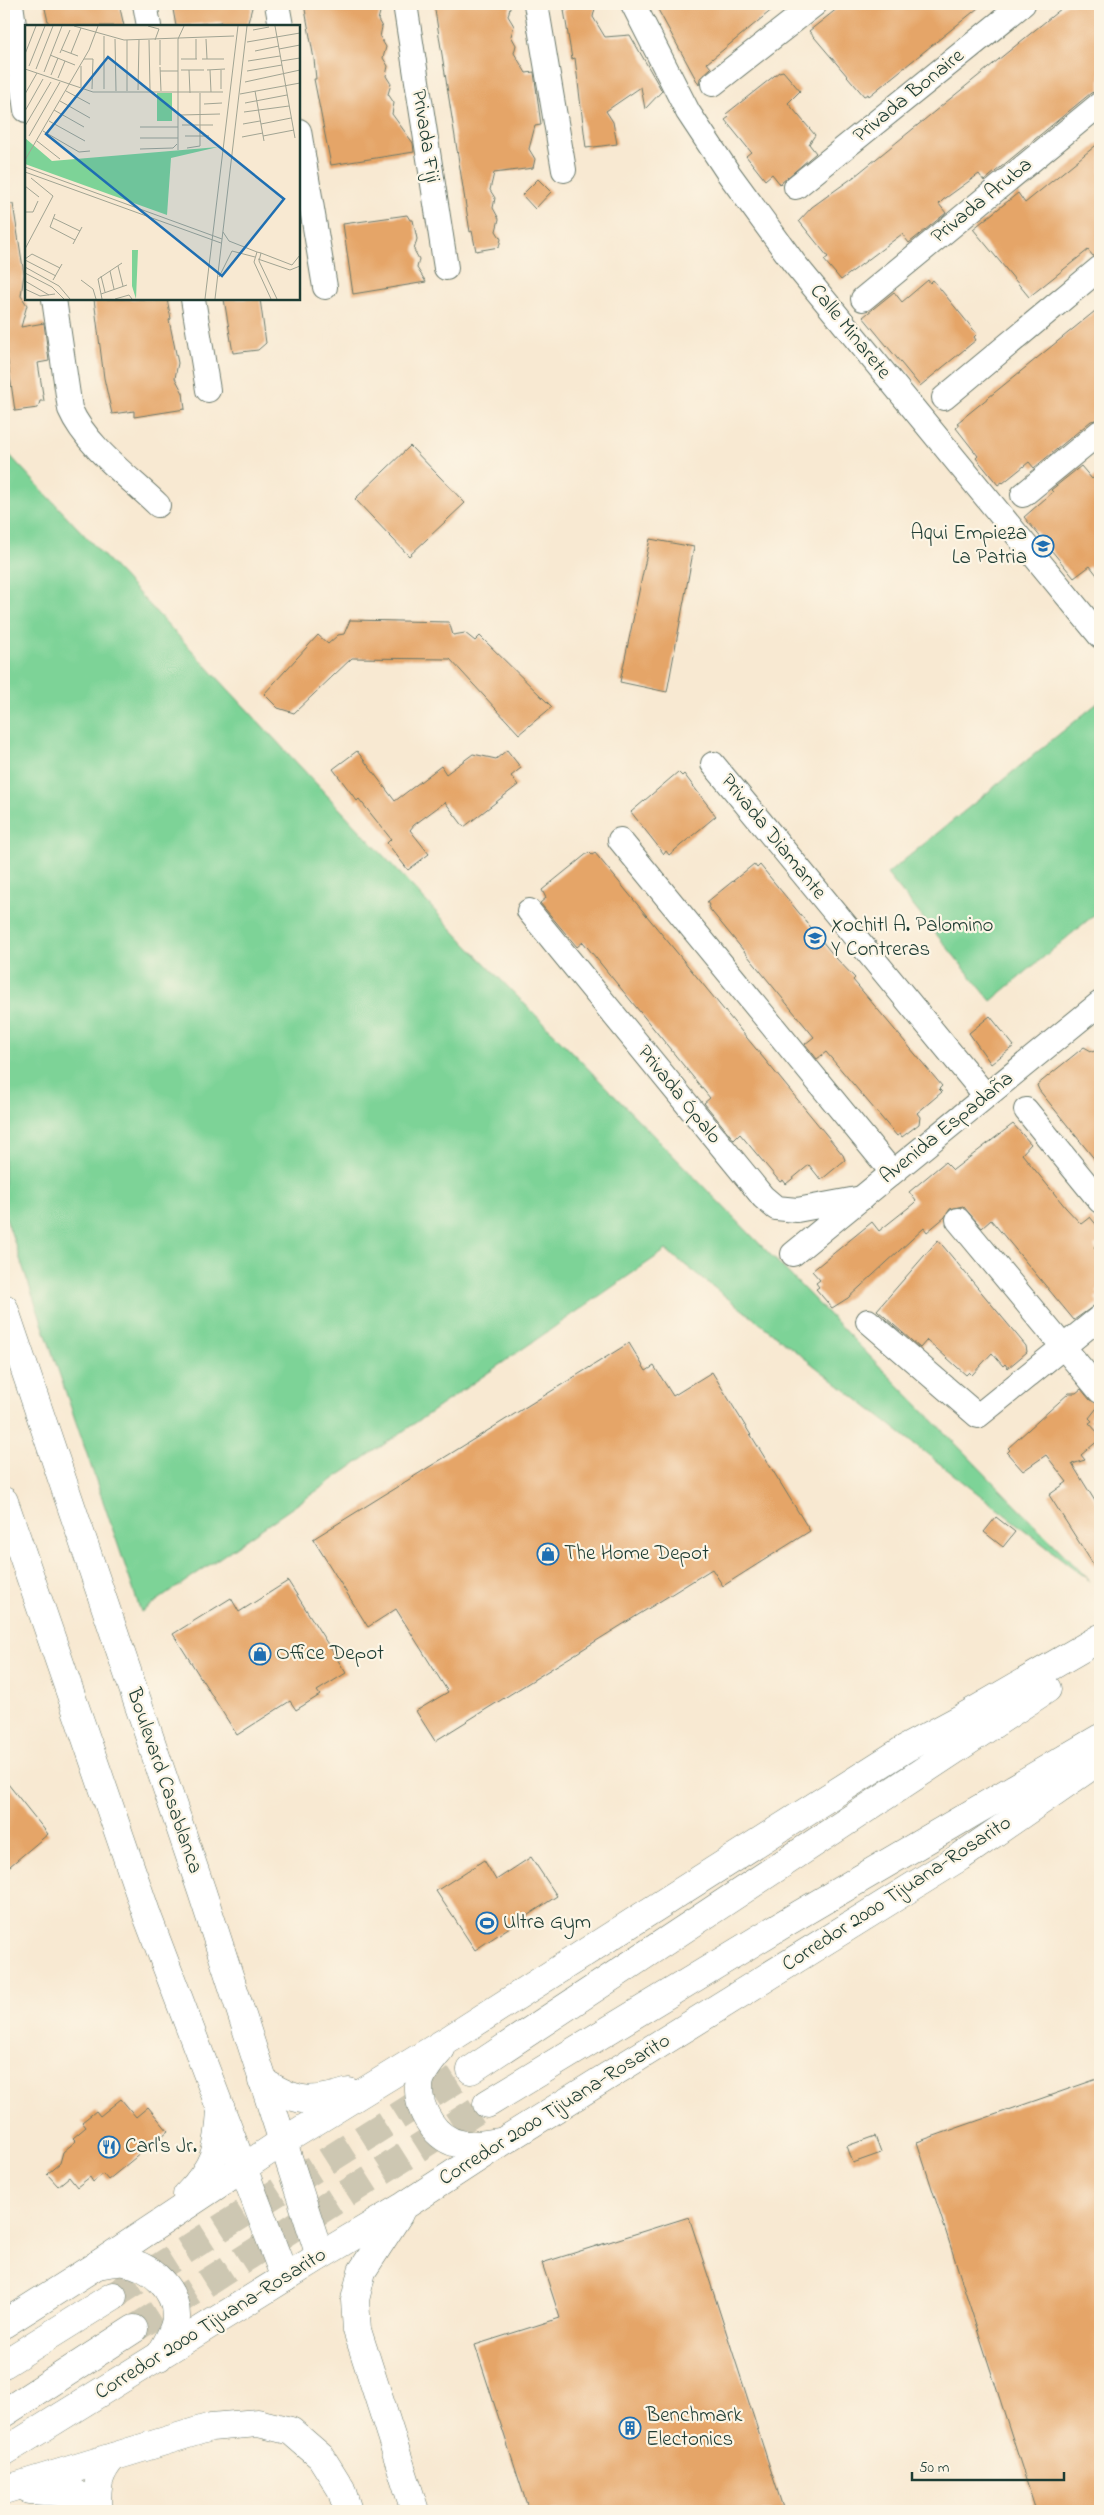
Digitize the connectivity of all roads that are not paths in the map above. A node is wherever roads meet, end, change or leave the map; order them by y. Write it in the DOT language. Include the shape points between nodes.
graph roads {
  1 [pos="11,4"];
  2 [pos="145,4"];
  3 [pos="277,4"];
  4 [pos="405,4"];
  5 [pos="536,4"];
  6 [pos="633,4"];
  7 [pos="815,4"];
  8 [pos="1023,4"];
  9 [pos="149,25"];
  10 [pos="281,25"];
  11 [pos="713,84"];
  12 [pos="25,103"];
  13 [pos="1100,104"];
  14 [pos="300,137"];
  15 [pos="564,170"];
  16 [pos="796,187"];
  17 [pos="446,268"];
  18 [pos="1100,268"];
  19 [pos="325,287"];
  20 [pos="863,299"];
  21 [pos="54,300"];
  22 [pos="194,300"];
  23 [pos="208,390"];
  24 [pos="944,398"];
  25 [pos="1100,432"];
  26 [pos="1023,495"];
  27 [pos="158,505"];
  28 [pos="1100,636"];
  29 [pos="713,764"];
  30 [pos="620,840"];
  31 [pos="529,911"];
  32 [pos="1100,1002"];
  33 [pos="986,1096"];
  34 [pos="1026,1110"];
  35 [pos="892,1172"];
  36 [pos="862,1198"];
  37 [pos="1100,1202"];
  38 [pos="958,1220"];
  39 [pos="793,1254"];
  40 [pos="4,1308"];
  41 [pos="1100,1317"];
  42 [pos="868,1321"];
  43 [pos="1064,1347"];
  44 [pos="1100,1391"];
  45 [pos="4,1501"];
  46 [pos="1100,1622"];
  47 [pos="1100,1638"];
  48 [pos="1100,1653"];
  49 [pos="1100,1738"];
  50 [pos="906,1748"];
  51 [pos="1100,1760"];
  52 [pos="1100,1772"];
  53 [pos="960,1856"];
  54 [pos="448,2040"];
  55 [pos="471,2070"];
  56 [pos="262,2082"];
  57 [pos="379,2083"];
  58 [pos="487,2104"];
  59 [pos="221,2109"];
  60 [pos="282,2142"];
  61 [pos="502,2142"];
  62 [pos="243,2168"];
  63 [pos="404,2206"];
  64 [pos="162,2221"];
  65 [pos="320,2256"];
  66 [pos="97,2265"];
  67 [pos="285,2278"];
  68 [pos="113,2296"];
  69 [pos="4,2324"];
  70 [pos="134,2329"];
  71 [pos="159,2357"];
  72 [pos="4,2364"];
  73 [pos="4,2413"];
  74 [pos="4,2452"];
  75 [pos="113,2457"];
  76 [pos="5,2490"];
  77 [pos="348,2511"];
  78 [pos="415,2511"];
  1 -- 12 [label="street"];
  2 -- 9 [label="street"];
  3 -- 10 [label="street"];
  4 -- 17 [label="street, Privada Fiji"];
  5 -- 15 [label="street"];
  6 -- 28 [label="street, Calle Minarete" via="688,112 794,264"];
  7 -- 11 [label="street"];
  8 -- 16 [label="street, Privada Bonaire"];
  13 -- 20 [label="street, Privada Aruba"];
  14 -- 19 [label="street"];
  18 -- 24 [label="street"];
  21 -- 27 [label="street" via="70,409 77,425"];
  22 -- 23 [label="street"];
  25 -- 26 [label="street"];
  29 -- 33 [label="street, Privada Diamante"];
  30 -- 35 [label="street"];
  31 -- 36 [label="street, Privada Ópalo" via="762,1197 776,1208 797,1210"];
  32 -- 33 [label="street, Avenida Espadaña"];
  33 -- 35 [label="street, Avenida Espadaña"];
  34 -- 37 [label="street"];
  35 -- 36 [label="street, Avenida Espadaña"];
  36 -- 39 [label="street, Avenida Espadaña"];
  38 -- 43 [label="street"];
  40 -- 56 [label="main road, Boulevard Casablanca" via="200,1885"];
  41 -- 43 [label="street"];
  42 -- 43 [label="street" via="978,1416"];
  43 -- 44 [label="street"];
  45 -- 59 [label="main road" via="148,1918"];
  46 -- 50 [label="main road"];
  47 -- 50 [label="main road"];
  48 -- 55 [label="main road"];
  49 -- 58 [label="main road" via="785,1923"];
  50 -- 54 [label="main road"];
  51 -- 53 [label="main road, Corredor 2000 Tijuana-Rosarito"];
  52 -- 53 [label="main road"];
  53 -- 61 [label="main road, Corredor 2000 Tijuana-Rosarito"];
  54 -- 57 [label="main road"];
  54 -- 61 [label="main road" via="426,2068 419,2084 422,2108 428,2121 444,2137 459,2144"];
  56 -- 57 [label="main road" via="285,2096 303,2100 326,2100"];
  56 -- 60 [label="main road, Boulevard Casablanca"];
  57 -- 60 [label="main road"];
  59 -- 62 [label="main road"];
  59 -- 64 [label="main road" via="219,2144 211,2166"];
  60 -- 62 [label="main road"];
  60 -- 65 [label="main road, Boulevard Casablanca"];
  61 -- 63 [label="main road, Corredor 2000 Tijuana-Rosarito"];
  62 -- 64 [label="main road"];
  62 -- 67 [label="main road"];
  63 -- 65 [label="main road, Corredor 2000 Tijuana-Rosarito"];
  63 -- 78 [label="main road" via="362,2271 355,2300 357,2330"];
  64 -- 66 [label="main road"];
  65 -- 67 [label="main road, Corredor 2000 Tijuana-Rosarito"];
  66 -- 69 [label="main road"];
  66 -- 71 [label="main road" via="124,2262 144,2267 164,2284 171,2296 176,2318"];
  67 -- 71 [label="main road, Corredor 2000 Tijuana-Rosarito"];
  68 -- 72 [label="main road"];
  70 -- 73 [label="main road"];
  71 -- 74 [label="main road, Corredor 2000 Tijuana-Rosarito"];
  75 -- 76 [label="main road"];
  75 -- 76 [label="main road" via="102,2470 97,2488 97,2508 74,2493"];
  75 -- 77 [label="main road" via="211,2427 258,2423 291,2431 321,2457 341,2489"];
}
